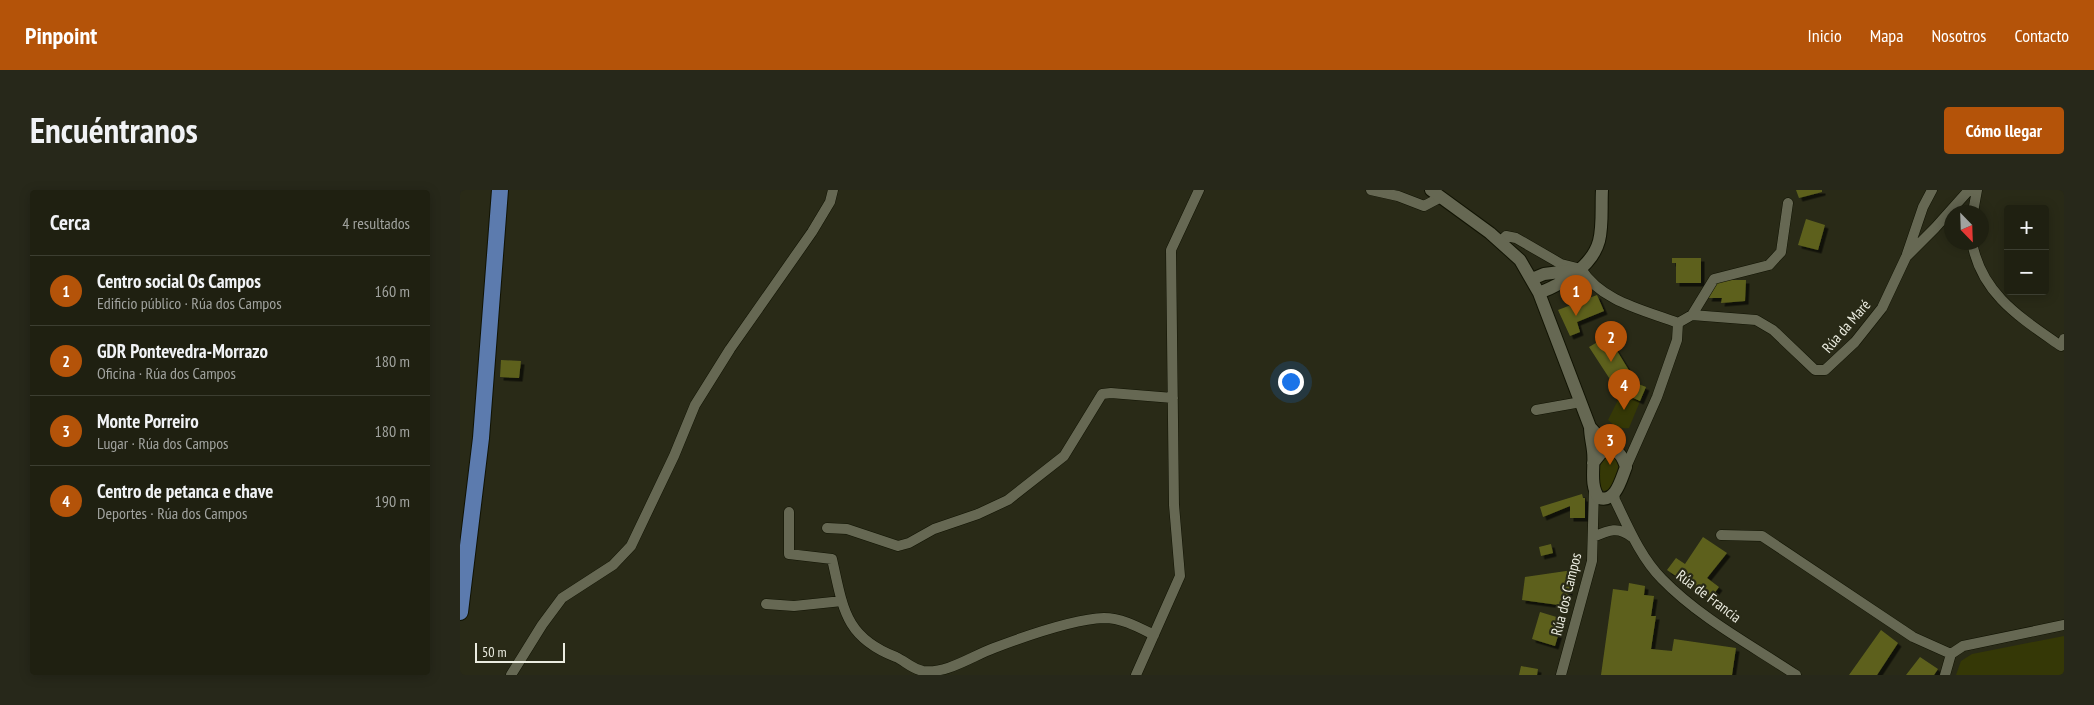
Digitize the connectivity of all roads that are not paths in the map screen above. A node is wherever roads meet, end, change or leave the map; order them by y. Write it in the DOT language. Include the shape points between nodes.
graph roads {
  1 [pos="500,190"];
  2 [pos="833,190"];
  3 [pos="1199,190"];
  4 [pos="1371,190"];
  5 [pos="1602,190"];
  6 [pos="1932,190"];
  7 [pos="1969,190"];
  8 [pos="1978,190"];
  9 [pos="1436,193"];
  10 [pos="1788,204"];
  11 [pos="1975,205"];
  12 [pos="1501,242"];
  13 [pos="1975,250"];
  14 [pos="1906,257"];
  15 [pos="1582,269"];
  16 [pos="1532,279"];
  17 [pos="1539,293"];
  18 [pos="1692,315"];
  19 [pos="1678,323"];
  20 [pos="2063,344"];
  21 [pos="1173,398"];
  22 [pos="1580,402"];
  23 [pos="1536,410"];
  24 [pos="1590,427"];
  25 [pos="1610,449"];
  26 [pos="1593,463"];
  27 [pos="1626,467"];
  28 [pos="1594,489"];
  29 [pos="1614,494"];
  30 [pos="789,512"];
  31 [pos="827,528"];
  32 [pos="1721,535"];
  33 [pos="1593,537"];
  34 [pos="1633,538"];
  35 [pos="842,601"];
  36 [pos="766,604"];
  37 [pos="460,612"];
  38 [pos="2064,624"];
  39 [pos="1154,635"];
  40 [pos="1951,654"];
  41 [pos="512,675"];
  42 [pos="1136,675"];
  43 [pos="1561,675"];
  44 [pos="1796,675"];
  45 [pos="1945,675"];
  1 -- 37 [label="highway" via="481,438"];
  2 -- 41 [label="street" via="830,202 812,232 695,405 631,546 613,565 562,598"];
  3 -- 21 [label="street" via="1171,250"];
  4 -- 9 [label="street" via="1424,206"];
  5 -- 15 [label="street" via="1599,241"];
  6 -- 14 [label="street"];
  7 -- 14 [label="street, Rúa da Maré"];
  8 -- 11 [label="street"];
  9 -- 12 [label="street"];
  10 -- 18 [label="street" via="1781,252 1769,265 1714,279"];
  12 -- 15 [label="street" via="1506,236 1516,238 1561,264"];
  12 -- 16 [label="street" via="1520,260"];
  13 -- 20 [label="street" via="1986,281 2002,303"];
  14 -- 18 [label="street, Rúa da Maré" via="1882,308 1855,342 1830,368 1822,371 1812,368 1773,330 1756,320"];
  15 -- 16 [label="street" via="1544,274"];
  15 -- 17 [label="street"];
  15 -- 19 [label="street" via="1600,289 1619,302"];
  16 -- 17 [label="street"];
  17 -- 22 [label="street"];
  18 -- 19 [label="street"];
  19 -- 27 [label="street" via="1677,340"];
  21 -- 31 [label="street" via="1102,394 1064,456 1044,474 1008,500 934,529 909,543 898,546 846,529"];
  21 -- 39 [label="street" via="1174,505 1180,576"];
  22 -- 23 [label="street"];
  22 -- 24 [label="street"];
  24 -- 25 [label="street"];
  24 -- 26 [label="street"];
  25 -- 26 [label="street" via="1601,453"];
  25 -- 27 [label="street" via="1620,454"];
  26 -- 28 [label="street"];
  27 -- 29 [label="street"];
  28 -- 29 [label="street" via="1602,499"];
  28 -- 33 [label="street, Rúa dos Campos"];
  29 -- 34 [label="street, Rúa de Francia"];
  30 -- 35 [label="street" via="789,554 832,558"];
  32 -- 40 [label="street" via="1762,536 1913,638"];
  33 -- 34 [label="street" via="1613,529 1622,530"];
  33 -- 43 [label="street, Rúa dos Campos" via="1592,561"];
  34 -- 44 [label="street, Rúa de Francia" via="1660,578 1688,603"];
  35 -- 36 [label="street" via="794,606"];
  35 -- 39 [label="street" via="844,612 869,645 925,671 942,670 994,648 1088,620 1123,621"];
  38 -- 40 [label="street" via="1989,639 1963,646"];
  39 -- 42 [label="street"];
  40 -- 45 [label="street"];
}
